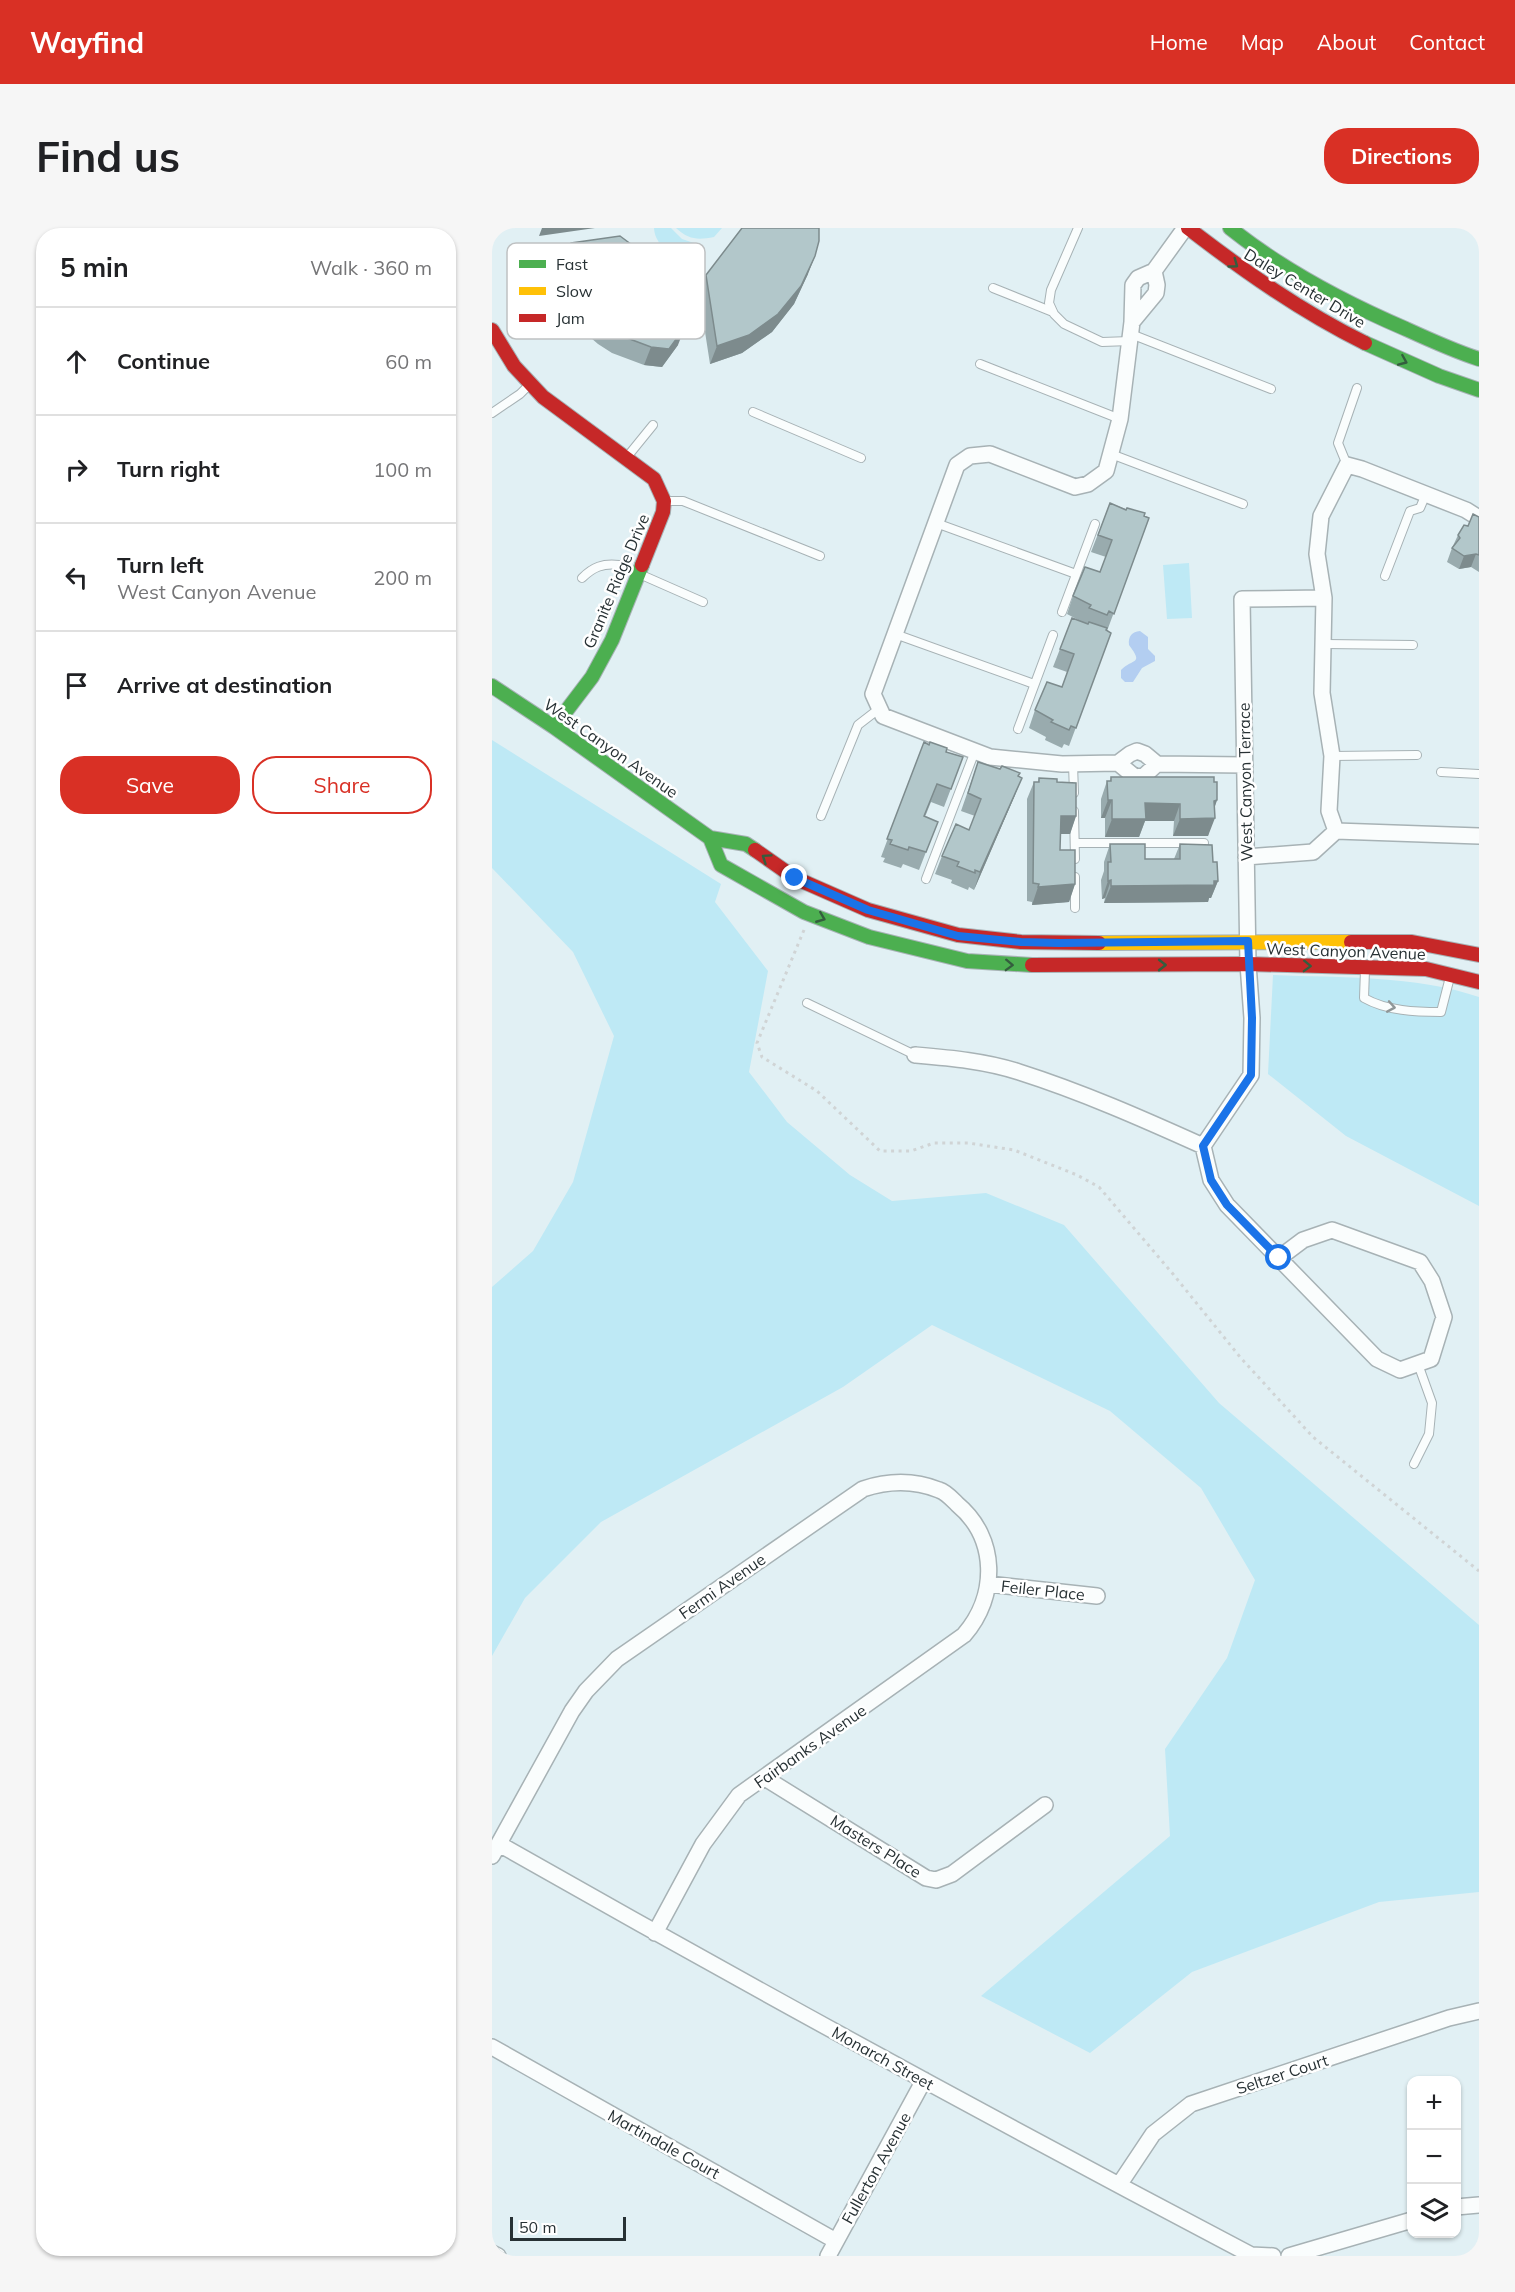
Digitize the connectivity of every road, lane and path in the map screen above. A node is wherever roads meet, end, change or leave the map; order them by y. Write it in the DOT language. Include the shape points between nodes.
graph roads {
  1 [pos="1078,228"];
  2 [pos="1187,228"];
  3 [pos="1230,228"];
  4 [pos="1154,271"];
  5 [pos="993,288"];
  6 [pos="1053,312"];
  7 [pos="492,330"];
  8 [pos="1131,332"];
  9 [pos="1479,359"];
  10 [pos="980,364"];
  11 [pos="530,383"];
  12 [pos="1271,388"];
  13 [pos="1357,388"];
  14 [pos="1479,390"];
  15 [pos="753,412"];
  16 [pos="492,413"];
  17 [pos="1120,419"];
  18 [pos="653,425"];
  19 [pos="1111,454"];
  20 [pos="861,458"];
  21 [pos="626,459"];
  22 [pos="1347,465"];
  23 [pos="1426,494"];
  24 [pos="664,501"];
  25 [pos="1244,504"];
  26 [pos="1479,518"];
  27 [pos="936,523"];
  28 [pos="1095,524"];
  29 [pos="820,556"];
  30 [pos="639,573"];
  31 [pos="1076,574"];
  32 [pos="1385,576"];
  33 [pos="582,578"];
  34 [pos="1324,598"];
  35 [pos="703,602"];
  36 [pos="1062,612"];
  37 [pos="895,634"];
  38 [pos="1053,635"];
  39 [pos="1325,644"];
  40 [pos="1413,645"];
  41 [pos="1035,684"];
  42 [pos="492,686"];
  43 [pos="880,708"];
  44 [pos="554,727"];
  45 [pos="1018,729"];
  46 [pos="975,751"];
  47 [pos="1417,755"];
  48 [pos="1332,756"];
  49 [pos="1118,763"];
  50 [pos="1074,764"];
  51 [pos="1157,764"];
  52 [pos="1245,765"];
  53 [pos="1441,772"];
  54 [pos="1479,774"];
  55 [pos="821,816"];
  56 [pos="1336,831"];
  57 [pos="1479,837"];
  58 [pos="710,838"];
  59 [pos="1075,843"];
  60 [pos="1204,843"];
  61 [pos="1246,857"];
  62 [pos="926,879"];
  63 [pos="1075,908"];
  64 [pos="812,915"];
  65 [pos="1248,941"];
  66 [pos="1479,955"];
  67 [pos="1248,964"];
  68 [pos="1365,968"];
  69 [pos="1450,975"];
  70 [pos="1479,982"];
  71 [pos="807,1003"];
  72 [pos="915,1054"];
  73 [pos="1203,1146"];
  74 [pos="1279,1258"];
  75 [pos="1418,1364"];
  76 [pos="1414,1464"];
  77 [pos="1479,1571"];
  78 [pos="988,1584"];
  79 [pos="1097,1596"];
  80 [pos="765,1778"];
  81 [pos="1045,1805"];
  82 [pos="495,1850"];
  83 [pos="655,1933"];
  84 [pos="1479,2011"];
  85 [pos="492,2047"];
  86 [pos="924,2080"];
  87 [pos="1119,2185"];
  88 [pos="1479,2205"];
  89 [pos="1461,2207"];
  90 [pos="1407,2221"];
  91 [pos="836,2241"];
  92 [pos="492,2253"];
  93 [pos="498,2256"];
  94 [pos="828,2256"];
  95 [pos="1273,2256"];
  96 [pos="1290,2256"];
  1 -- 6 [label="lane" via="1051,290 1049,303"];
  2 -- 4 [label="street"];
  2 -- 14 [label="street, Daley Center Drive, one-way" via="1266,287 1322,322 1376,349"];
  3 -- 9 [label="street, Daley Center Drive" via="1281,265 1349,302"];
  4 -- 8 [label="street" via="1158,290"];
  4 -- 8 [label="street" via="1138,278 1133,285"];
  5 -- 6 [label="lane"];
  6 -- 8 [label="lane" via="1064,324 1102,342"];
  7 -- 11 [label="street, Granite Ridge Drive"];
  8 -- 12 [label="lane"];
  8 -- 17 [label="street"];
  10 -- 17 [label="lane"];
  11 -- 16 [label="lane"];
  11 -- 21 [label="street, Granite Ridge Drive"];
  13 -- 22 [label="lane" via="1338,443"];
  15 -- 20 [label="lane"];
  17 -- 19 [label="street"];
  18 -- 21 [label="lane"];
  19 -- 25 [label="lane"];
  19 -- 27 [label="street" via="1106,471 1088,484 1074,487 990,454 970,456 957,465"];
  21 -- 24 [label="street, Granite Ridge Drive" via="654,479"];
  22 -- 23 [label="street"];
  22 -- 34 [label="street" via="1320,516 1317,554"];
  23 -- 26 [label="street"];
  23 -- 32 [label="lane" via="1420,508 1410,511"];
  24 -- 29 [label="lane" via="683,501"];
  24 -- 30 [label="street, Granite Ridge Drive"];
  27 -- 31 [label="lane"];
  27 -- 37 [label="street"];
  28 -- 31 [label="lane"];
  30 -- 33 [label="lane" via="606,564"];
  30 -- 35 [label="lane"];
  30 -- 44 [label="street, Granite Ridge Drive" via="592,677"];
  31 -- 36 [label="lane"];
  34 -- 39 [label="street"];
  34 -- 52 [label="street, West Canyon Terrace" via="1242,599"];
  37 -- 41 [label="lane"];
  37 -- 43 [label="street" via="873,694"];
  38 -- 41 [label="lane"];
  39 -- 40 [label="lane"];
  39 -- 48 [label="street" via="1322,693"];
  41 -- 45 [label="lane"];
  42 -- 44 [label="street, West Canyon Avenue"];
  43 -- 46 [label="street" via="883,716"];
  43 -- 55 [label="lane" via="858,725"];
  44 -- 58 [label="street, West Canyon Avenue"];
  46 -- 50 [label="street" via="990,757"];
  46 -- 62 [label="lane"];
  47 -- 48 [label="lane"];
  48 -- 56 [label="street" via="1329,811"];
  49 -- 50 [label="street"];
  49 -- 51 [label="street" via="1137,751"];
  49 -- 51 [label="street" via="1135,777 1144,776"];
  50 -- 59 [label="lane"];
  51 -- 52 [label="street"];
  52 -- 61 [label="street, West Canyon Terrace"];
  53 -- 54 [label="lane"];
  56 -- 57 [label="street"];
  56 -- 61 [label="street" via="1313,852"];
  58 -- 64 [label="street, West Canyon Avenue" via="721,865"];
  65 -- 58 [label="street, West Canyon Avenue, one-way" via="1059,943 958,936 868,910 795,878 746,844"];
  59 -- 60 [label="lane"];
  59 -- 63 [label="lane"];
  61 -- 65 [label="street, West Canyon Terrace"];
  64 -- 67 [label="street, West Canyon Avenue, one-way" via="869,938 967,961 1008,965"];
  64 -- 77 [label="path" via="757,1043 762,1057 817,1091 880,1151 911,1151 934,1143 1014,1150 1098,1187 1240,1357 1313,1437"];
  65 -- 66 [label="street, West Canyon Avenue" via="1412,942"];
  65 -- 67 [label="street, West Canyon Terrace"];
  67 -- 68 [label="street, West Canyon Avenue, one-way"];
  67 -- 73 [label="street, West Canyon Terrace" via="1251,1075"];
  68 -- 69 [label="street, West Canyon Avenue" via="1426,969"];
  68 -- 69 [label="lane, one-way" via="1364,999 1418,1012 1441,1012"];
  69 -- 70 [label="street, West Canyon Avenue"];
  71 -- 72 [label="lane"];
  72 -- 73 [label="street" via="1018,1071 1125,1111"];
  73 -- 74 [label="street" via="1211,1180 1227,1205"];
  74 -- 75 [label="street" via="1377,1359 1400,1370"];
  74 -- 75 [label="street" via="1303,1240 1332,1230 1420,1262 1432,1281 1444,1317 1431,1359"];
  75 -- 76 [label="lane" via="1432,1403 1429,1434"];
  78 -- 79 [label="street, Feiler Place"];
  78 -- 80 [label="street, Fairbanks Avenue" via="976,1622 964,1635"];
  78 -- 82 [label="street, Fermi Avenue" via="989,1556 984,1539 967,1512 941,1490 905,1483 881,1483 862,1489 617,1659 572,1711"];
  80 -- 81 [label="street, Masters Place" via="926,1878 936,1880 952,1874"];
  80 -- 83 [label="street, Fairbanks Avenue" via="739,1795 703,1844"];
  82 -- 83 [label="street, Monarch Street"];
  83 -- 86 [label="street, Monarch Street"];
  84 -- 87 [label="street, Seltzer Court" via="1191,2104 1153,2134"];
  85 -- 91 [label="street, Martindale Court"];
  86 -- 87 [label="street, Monarch Street"];
  86 -- 91 [label="street, Fullerton Avenue"];
  87 -- 95 [label="street, Monarch Street" via="1251,2255"];
  88 -- 89 [label="street"];
  90 -- 96 [label="street"];
  91 -- 94 [label="street, Fullerton Avenue"];
  92 -- 93 [label="street"];
}
